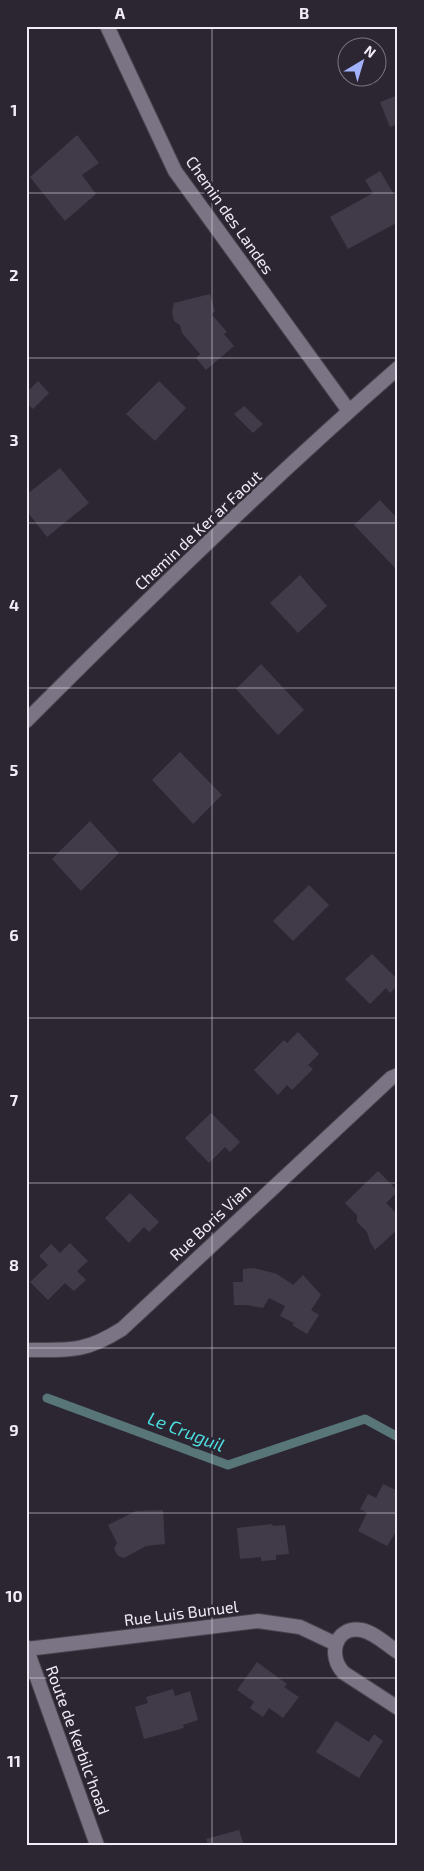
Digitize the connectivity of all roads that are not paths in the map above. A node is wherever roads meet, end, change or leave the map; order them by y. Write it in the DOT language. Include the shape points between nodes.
graph roads {
  1 [pos="107,26"];
  2 [pos="398,368"];
  3 [pos="349,411"];
  4 [pos="26,721"];
  5 [pos="398,1075"];
  6 [pos="26,1350"];
  7 [pos="336,1644"];
  8 [pos="27,1648"];
  9 [pos="398,1652"];
  10 [pos="398,1708"];
  11 [pos="97,1845"];
  1 -- 3 [label="street, Chemin des Landes" via="176,171"];
  2 -- 3 [label="street, Chemin de Ker ar Faout"];
  3 -- 4 [label="street, Chemin de Ker ar Faout"];
  5 -- 6 [label="street, Rue Boris Vian" via="391,1078 122,1329 83,1348"];
  7 -- 8 [label="street, Rue Luis Bunuel" via="300,1627 258,1621"];
  7 -- 9 [label="street" via="346,1633 362,1630"];
  7 -- 10 [label="street" via="335,1660 340,1669"];
  8 -- 11 [label="street, Route de Kerbilc'hoad"];
}
